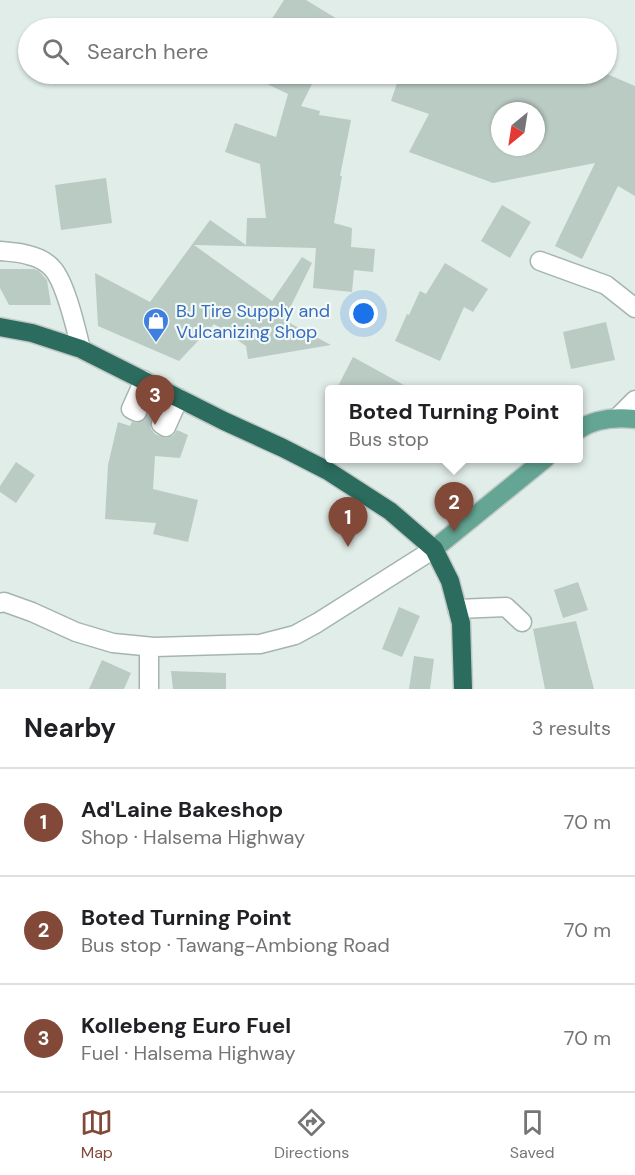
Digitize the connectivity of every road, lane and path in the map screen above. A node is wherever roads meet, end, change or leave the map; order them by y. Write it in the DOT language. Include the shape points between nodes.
graph roads {
  1 [pos="0,250"];
  2 [pos="540,261"];
  3 [pos="635,308"];
  4 [pos="0,327"];
  5 [pos="81,349"];
  6 [pos="144,380"];
  7 [pos="179,398"];
  8 [pos="635,400"];
  9 [pos="137,412"];
  10 [pos="626,418"];
  11 [pos="161,424"];
  12 [pos="583,427"];
  13 [pos="541,463"];
  14 [pos="434,549"];
  15 [pos="0,603"];
  16 [pos="457,609"];
  17 [pos="522,622"];
  18 [pos="149,646"];
  19 [pos="149,689"];
  20 [pos="463,689"];
  1 -- 5 [label="street" via="27,254 51,267 72,314"];
  2 -- 3 [label="street" via="606,285"];
  4 -- 5 [label="highway"];
  5 -- 6 [label="highway"];
  6 -- 7 [label="highway"];
  6 -- 9 [label="street" via="131,409"];
  7 -- 11 [label="street" via="166,427"];
  7 -- 14 [label="highway" via="327,471 390,511"];
  8 -- 10 [label="street"];
  10 -- 12 [label="main road"];
  13 -- 14 [label="main road"];
  14 -- 16 [label="highway" via="450,581"];
  14 -- 18 [label="street" via="295,634 260,644"];
  15 -- 18 [label="street" via="113,643"];
  16 -- 17 [label="street" via="506,607"];
  16 -- 20 [label="highway"];
  18 -- 19 [label="street"];
}
